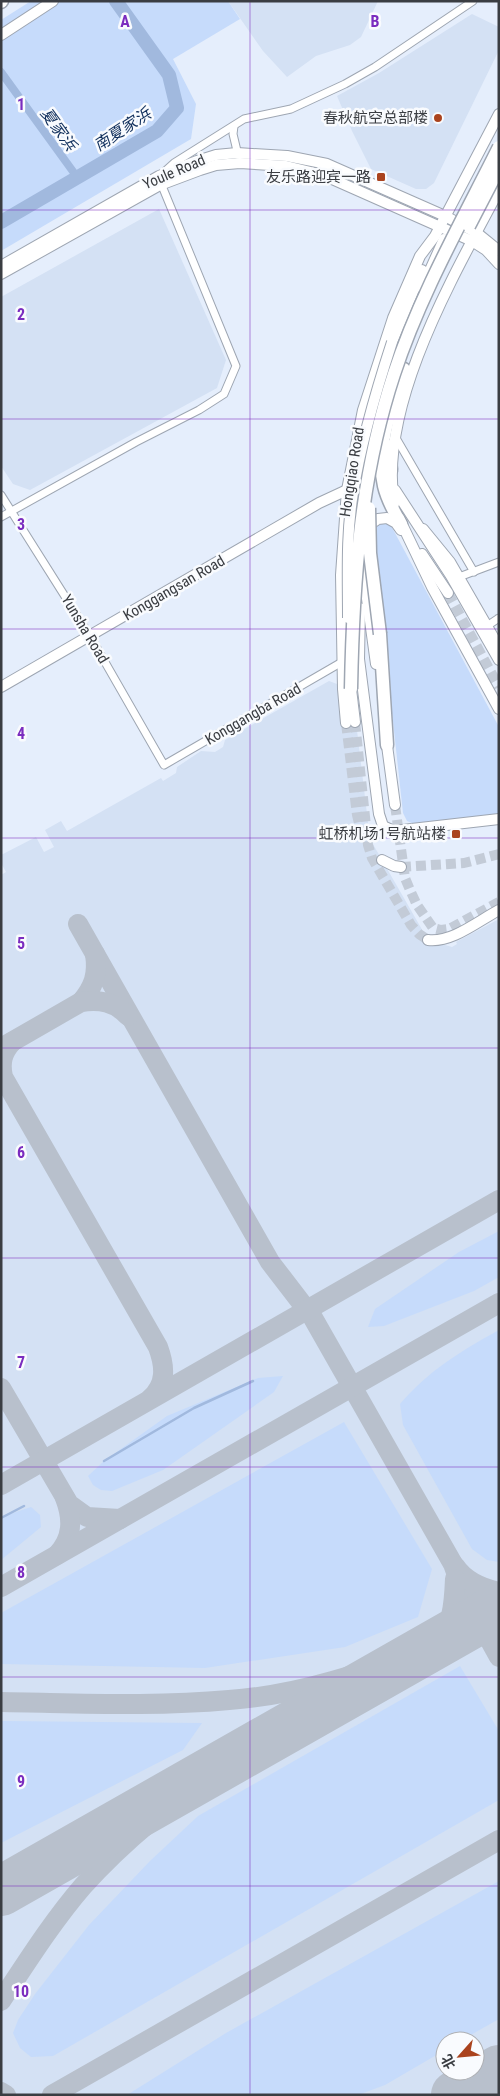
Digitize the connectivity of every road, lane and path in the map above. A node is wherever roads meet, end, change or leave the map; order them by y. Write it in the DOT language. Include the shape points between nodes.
graph roads {
  1 [pos="53,1"];
  2 [pos="474,1"];
  3 [pos="1,35"];
  4 [pos="499,114"];
  5 [pos="234,126"];
  6 [pos="499,147"];
  7 [pos="238,158"];
  8 [pos="499,168"];
  9 [pos="160,181"];
  10 [pos="499,190"];
  11 [pos="443,221"];
  12 [pos="474,237"];
  13 [pos="440,238"];
  14 [pos="499,251"];
  15 [pos="499,264"];
  16 [pos="1,266"];
  17 [pos="1,274"];
  18 [pos="391,407"];
  19 [pos="377,433"];
  20 [pos="395,433"];
  21 [pos="392,475"];
  22 [pos="347,490"];
  23 [pos="1,495"];
  24 [pos="12,512"];
  25 [pos="1,517"];
  26 [pos="412,518"];
  27 [pos="401,524"];
  28 [pos="409,541"];
  29 [pos="360,544"];
  30 [pos="499,562"];
  31 [pos="474,572"];
  32 [pos="459,577"];
  33 [pos="499,618"];
  34 [pos="487,626"];
  35 [pos="90,636"];
  36 [pos="499,647"];
  37 [pos="499,660"];
  38 [pos="342,662"];
  39 [pos="1,688"];
  40 [pos="351,689"];
  41 [pos="489,690"];
  42 [pos="499,699"];
  43 [pos="499,709"];
  44 [pos="369,736"];
  45 [pos="387,746"];
  46 [pos="164,765"];
  47 [pos="395,805"];
  48 [pos="499,819"];
  49 [pos="382,860"];
  50 [pos="401,867"];
  51 [pos="499,910"];
  52 [pos="428,940"];
  1 -- 3 [label="main road"];
  2 -- 5 [label="street" via="346,84 291,109 250,116"];
  4 -- 11 [label="main road, Hongqiao Road"];
  5 -- 7 [label="street"];
  5 -- 9 [label="street" via="174,163"];
  6 -- 19 [label="highway, bridge" via="417,315 394,374"];
  7 -- 9 [label="main road, Youle Road"];
  7 -- 11 [label="main road, Youle Road" via="323,175"];
  8 -- 18 [label="highway, bridge" via="431,303"];
  9 -- 16 [label="main road, Youle Road"];
  9 -- 17 [label="main road, Youle Road"];
  9 -- 24 [label="street" via="236,366 224,394"];
  10 -- 12 [label="main road"];
  11 -- 12 [label="main road, Youle Road"];
  11 -- 13 [label="main road, Hongqiao Road"];
  12 -- 14 [label="main road"];
  12 -- 15 [label="main road"];
  12 -- 20 [label="main road" via="423,344"];
  13 -- 22 [label="main road, Hongqiao Road" via="420,256 393,318 362,410"];
  13 -- 29 [label="main road" via="385,384 363,478"];
  13 -- 40 [label="main road, Hongqiao Road, bridge" via="392,342 371,411 352,494 348,576"];
  18 -- 21 [label="highway" via="388,451"];
  18 -- 27 [label="highway" via="381,462 382,477"];
  19 -- 40 [label="highway, bridge" via="360,529"];
  19 -- 45 [label="highway, bridge" via="369,530"];
  20 -- 21 [label="main road"];
  20 -- 31 [label="street"];
  21 -- 26 [label="main road" via="399,498"];
  21 -- 27 [label="main road" via="394,505"];
  22 -- 35 [label="main road, Konggangsan Road" via="319,503"];
  22 -- 38 [label="main road, Hongqiao Road" via="341,575"];
  23 -- 24 [label="street, Yunsha Road"];
  24 -- 25 [label="street"];
  24 -- 35 [label="street, Yunsha Road"];
  26 -- 27 [label="main road" via="448,593"];
  26 -- 32 [label="main road" via="432,537"];
  26 -- 37 [label="main road" via="451,576"];
  27 -- 28 [label="main road"];
  28 -- 29 [label="main road" via="396,523 387,518 365,528"];
  28 -- 41 [label="main road"];
  29 -- 44 [label="main road" via="359,659"];
  29 -- 45 [label="main road"];
  30 -- 31 [label="street"];
  31 -- 32 [label="street"];
  32 -- 34 [label="main road"];
  33 -- 34 [label="street"];
  34 -- 36 [label="main road"];
  35 -- 39 [label="main road, Konggangsan Road"];
  35 -- 46 [label="street, Yunsha Road"];
  38 -- 40 [label="main road, Hongqiao Road" via="350,722"];
  38 -- 44 [label="main road" via="359,700"];
  38 -- 46 [label="street, Konggangba Road"];
  41 -- 42 [label="main road"];
  41 -- 43 [label="main road"];
  44 -- 48 [label="main road" via="379,814 387,830"];
  45 -- 47 [label="main road"];
  49 -- 50 [label="main road"];
  51 -- 52 [label="main road" via="447,938"];
}
